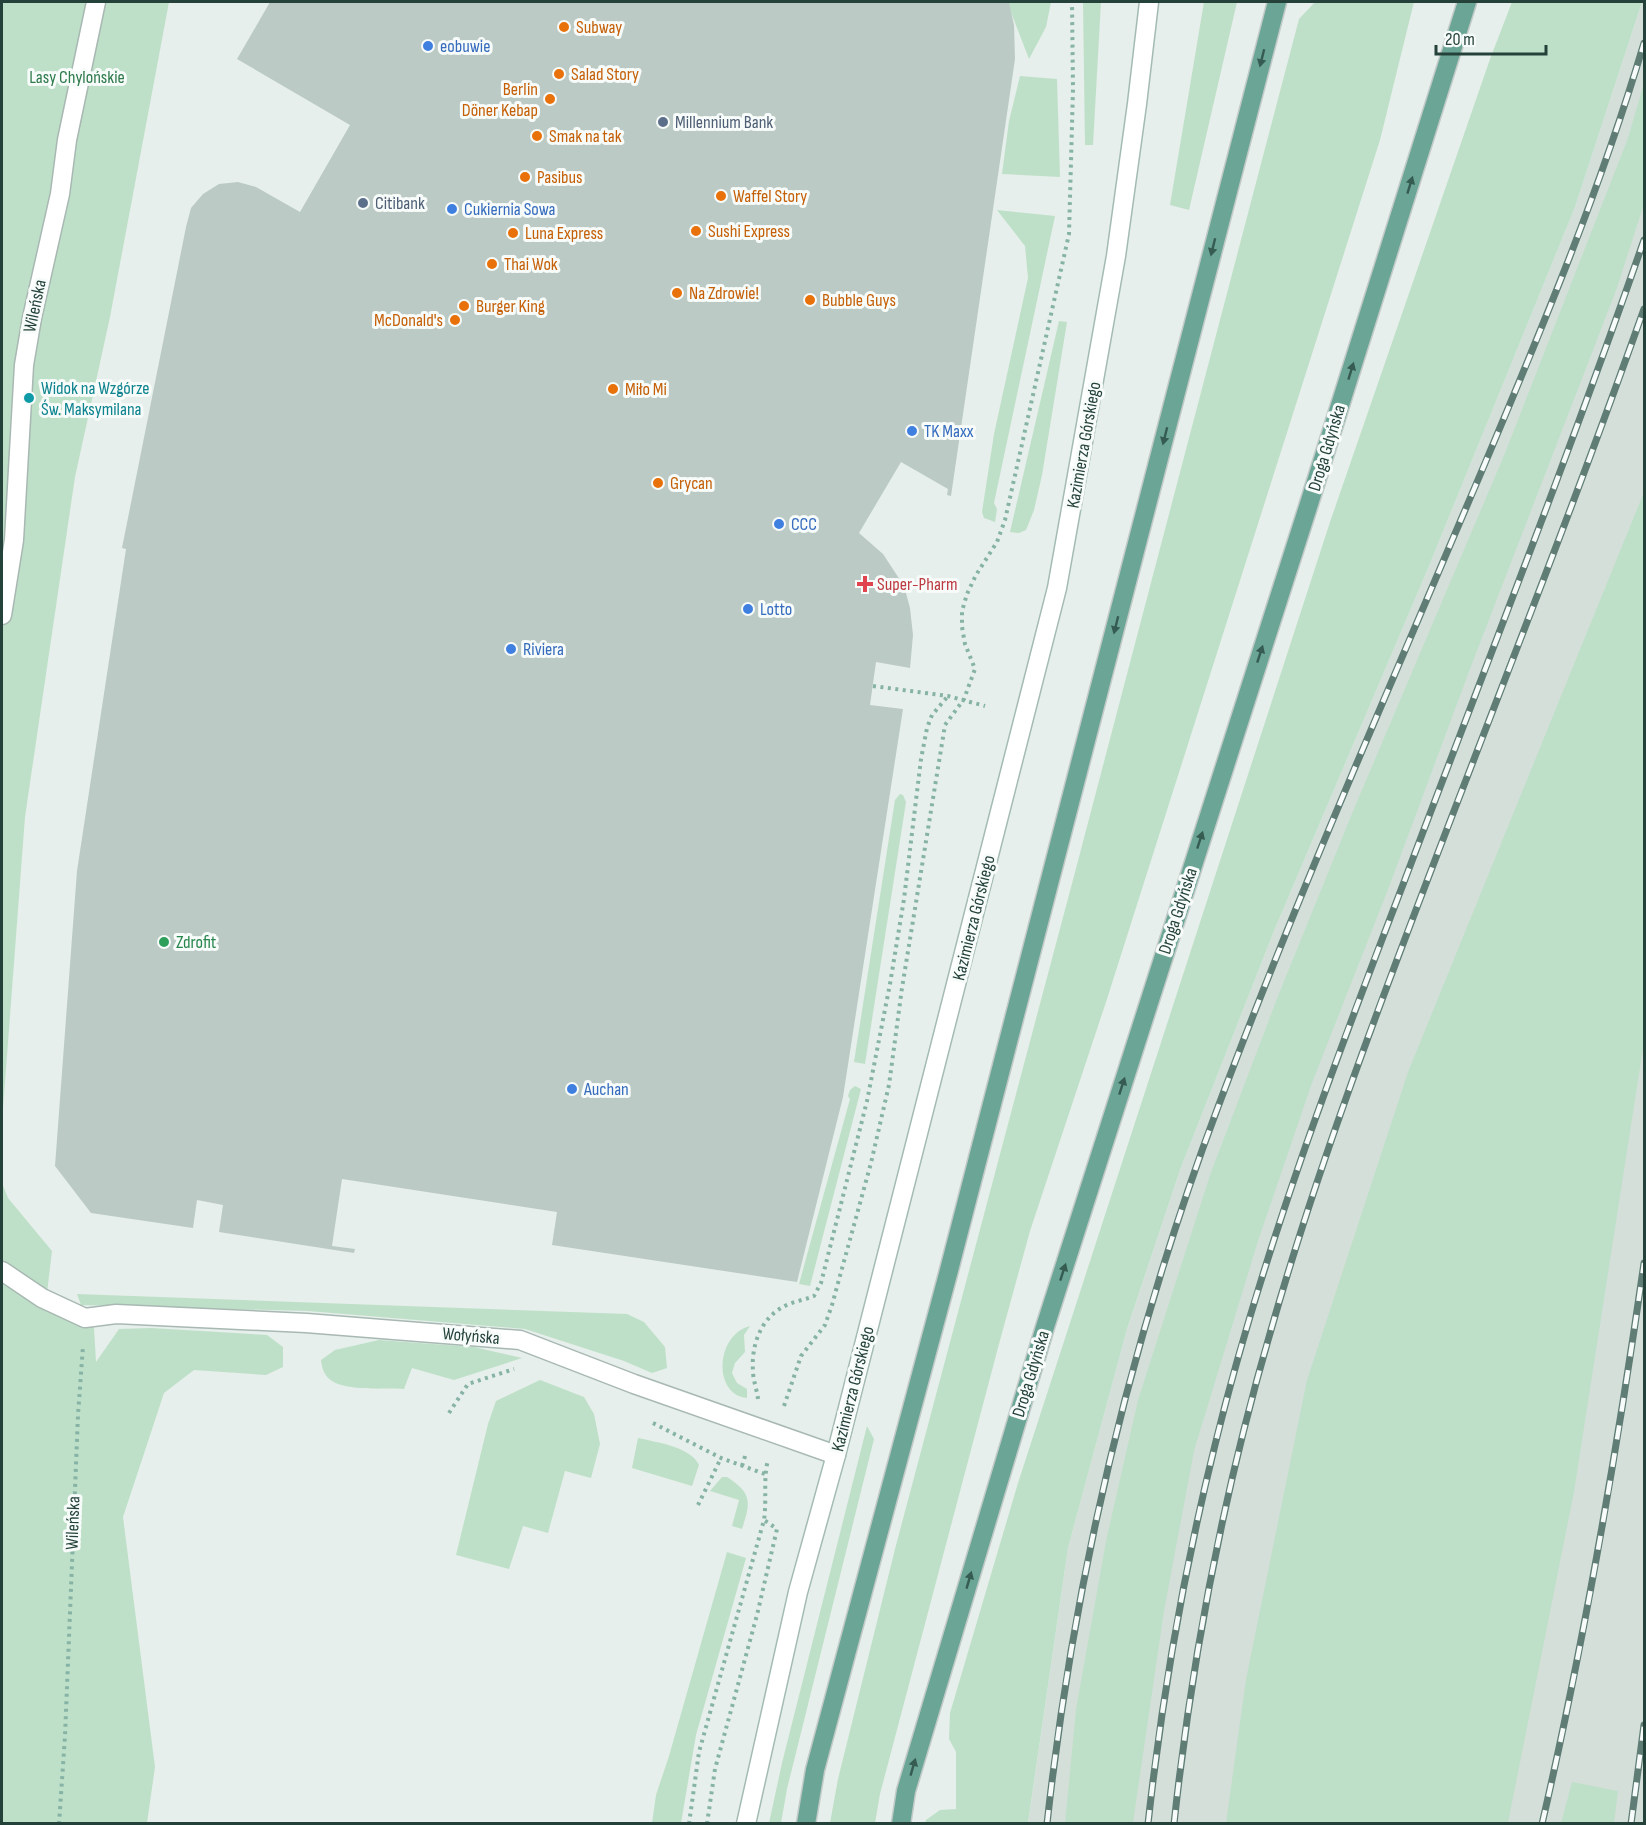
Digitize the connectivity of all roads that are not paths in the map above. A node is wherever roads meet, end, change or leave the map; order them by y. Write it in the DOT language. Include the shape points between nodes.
graph roads {
  1 [pos="96,2"];
  2 [pos="1149,2"];
  3 [pos="1277,2"];
  4 [pos="1467,2"];
  5 [pos="2,615"];
  6 [pos="2,1271"];
  7 [pos="837,1455"];
  8 [pos="746,1824"];
  9 [pos="806,1824"];
  10 [pos="901,1824"];
  1 -- 5 [label="street, Wileńska" via="24,365 14,540"];
  2 -- 7 [label="street, Kazimierza Górskiego" via="1116,256 1057,588"];
  3 -- 9 [label="main road, one-way" via="945,1285 818,1759"];
  10 -- 4 [label="main road, Droga Gdyńska, one-way" via="906,1791 1011,1435"];
  6 -- 7 [label="street, Wołyńska" via="42,1298 85,1318 116,1314 306,1323 520,1340"];
  7 -- 8 [label="street, Kazimierza Górskiego" via="798,1592"];
}
